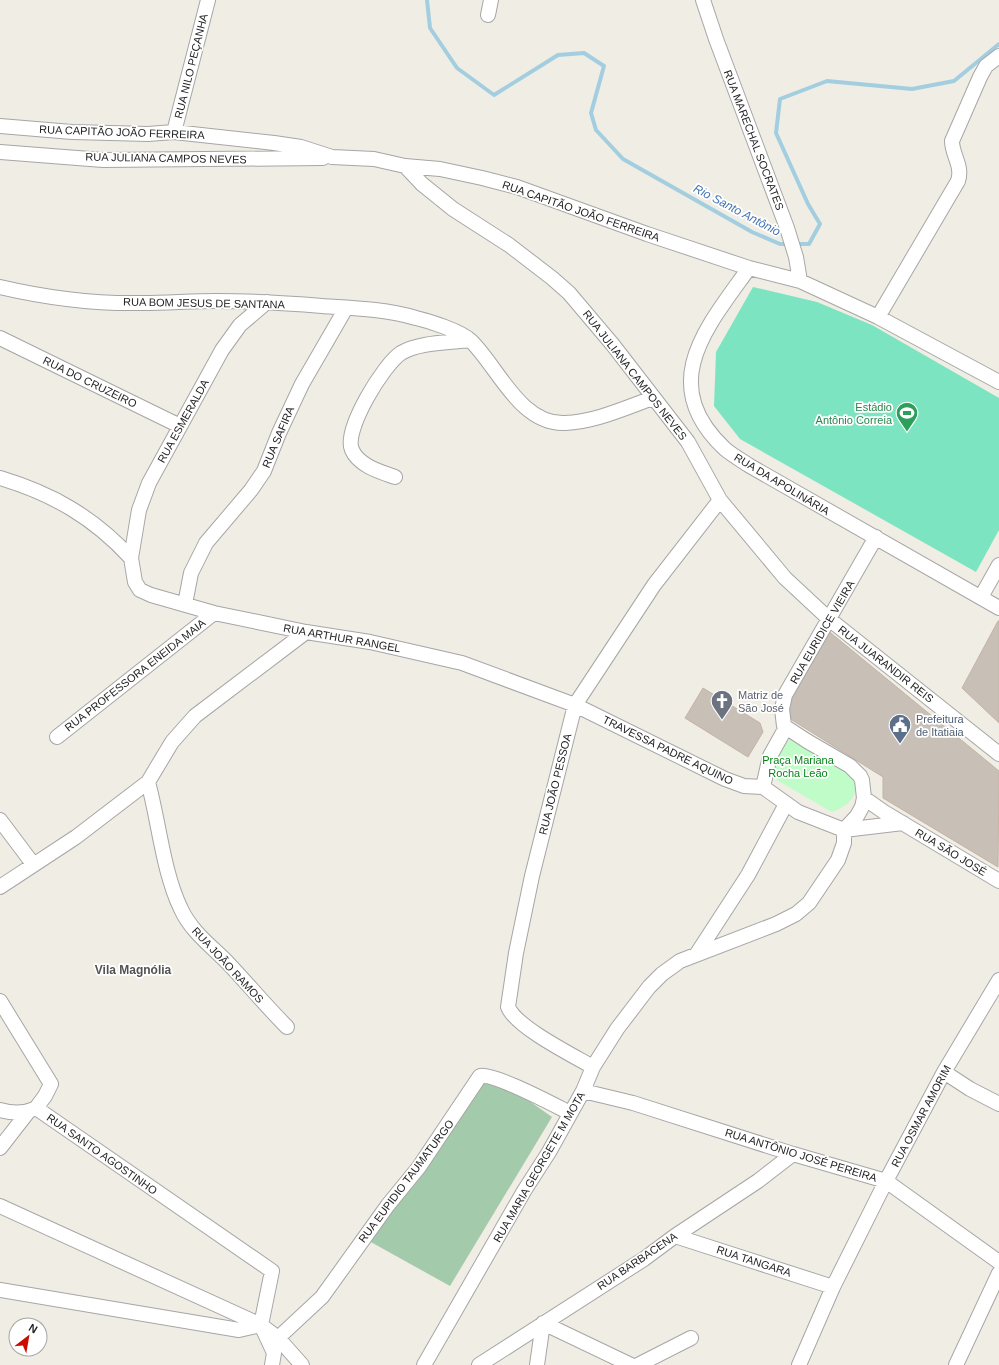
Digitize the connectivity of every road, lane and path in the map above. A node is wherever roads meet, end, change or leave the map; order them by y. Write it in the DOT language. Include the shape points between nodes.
graph roads {
  1 [pos="208,0"];
  2 [pos="491,0"];
  3 [pos="704,0"];
  4 [pos="488,15"];
  5 [pos="999,56"];
  6 [pos="0,126"];
  7 [pos="174,132"];
  8 [pos="0,152"];
  9 [pos="332,157"];
  10 [pos="405,166"];
  11 [pos="749,268"];
  12 [pos="800,281"];
  13 [pos="0,287"];
  14 [pos="267,302"];
  15 [pos="346,308"];
  16 [pos="878,317"];
  17 [pos="0,338"];
  18 [pos="470,340"];
  19 [pos="999,382"];
  20 [pos="653,398"];
  21 [pos="180,426"];
  22 [pos="395,477"];
  23 [pos="0,478"];
  24 [pos="720,500"];
  25 [pos="876,538"];
  26 [pos="131,558"];
  27 [pos="999,565"];
  28 [pos="981,597"];
  29 [pos="185,604"];
  30 [pos="999,608"];
  31 [pos="214,613"];
  32 [pos="829,620"];
  33 [pos="306,632"];
  34 [pos="575,705"];
  35 [pos="788,728"];
  36 [pos="57,737"];
  37 [pos="999,754"];
  38 [pos="148,782"];
  39 [pos="763,787"];
  40 [pos="864,798"];
  41 [pos="786,804"];
  42 [pos="0,820"];
  43 [pos="903,823"];
  44 [pos="844,830"];
  45 [pos="33,864"];
  46 [pos="999,881"];
  47 [pos="0,887"];
  48 [pos="696,955"];
  49 [pos="999,980"];
  50 [pos="0,1001"];
  51 [pos="287,1027"];
  52 [pos="592,1067"];
  53 [pos="944,1072"];
  54 [pos="583,1091"];
  55 [pos="999,1104"];
  56 [pos="0,1110"];
  57 [pos="32,1110"];
  58 [pos="570,1113"];
  59 [pos="0,1148"];
  60 [pos="793,1154"];
  61 [pos="886,1181"];
  62 [pos="0,1206"];
  63 [pos="675,1236"];
  64 [pos="999,1262"];
  65 [pos="999,1273"];
  66 [pos="833,1287"];
  67 [pos="0,1290"];
  68 [pos="543,1323"];
  69 [pos="261,1325"];
  70 [pos="278,1338"];
  71 [pos="691,1338"];
  72 [pos="272,1365"];
  73 [pos="302,1365"];
  74 [pos="424,1365"];
  75 [pos="479,1365"];
  76 [pos="537,1365"];
  77 [pos="631,1365"];
  78 [pos="638,1365"];
  79 [pos="799,1365"];
  80 [pos="956,1365"];
  1 -- 7 [label="street, RUA NILO PEÇANHA"];
  2 -- 4 [label="street"];
  3 -- 12 [label="street, RUA MARECHAL SOCRATES" via="787,228"];
  5 -- 16 [label="street" via="986,66 952,142 959,168 958,181"];
  6 -- 7 [label="street, RUA CAPITÃO JOÃO FERREIRA" via="72,132"];
  7 -- 9 [label="street, RUA CAPITÃO JOÃO FERREIRA" via="274,142"];
  8 -- 9 [label="street, RUA JULIANA CAMPOS NEVES" via="103,160"];
  9 -- 10 [label="street, RUA CAPITÃO JOÃO FERREIRA" via="374,160"];
  10 -- 11 [label="street, RUA CAPITÃO JOÃO FERREIRA" via="440,169 517,187"];
  10 -- 20 [label="street, RUA JULIANA CAMPOS NEVES" via="422,184 453,209 509,245 563,288 608,339"];
  11 -- 12 [label="street, RUA CAPITÃO JOÃO FERREIRA"];
  11 -- 25 [label="street, RUA DA APOLINÁRIA" via="707,330 696,351 690,375 692,399 699,417 725,449 743,462"];
  12 -- 16 [label="street, RUA CAPITÃO JOÃO FERREIRA"];
  13 -- 14 [label="street, RUA BOM JESUS DE SANTANA" via="66,300 141,303"];
  14 -- 15 [label="street, RUA BOM JESUS DE SANTANA"];
  14 -- 21 [label="street, RUA ESMERALDA" via="240,325 222,350"];
  15 -- 18 [label="street, RUA BOM JESUS DE SANTANA" via="409,316 435,323"];
  15 -- 29 [label="street, RUA SAFIRA" via="302,384 264,471 206,543 191,573"];
  16 -- 19 [label="street, RUA CAPITÃO JOÃO FERREIRA"];
  17 -- 21 [label="street, RUA DO CRUZEIRO"];
  18 -- 20 [label="street, RUA BOM JESUS DE SANTANA" via="513,395 533,413 553,422 584,420"];
  18 -- 22 [label="street" via="418,347 401,354 384,371 370,394 353,430 350,444 352,451 361,461"];
  20 -- 24 [label="street, RUA JULIANA CAMPOS NEVES" via="688,442"];
  21 -- 26 [label="street, RUA ESMERALDA" via="149,483 139,510"];
  23 -- 26 [label="street" via="42,493 73,508 113,538"];
  24 -- 32 [label="street, RUA JULIANA CAMPOS NEVES" via="786,578"];
  24 -- 34 [label="street, RUA JOÃO PESSOA" via="654,585"];
  25 -- 28 [label="street, RUA DA APOLINÁRIA"];
  25 -- 32 [label="street, RUA EURIDICE VIEIRA"];
  26 -- 29 [label="street, RUA ARTHUR RANGEL" via="135,582 140,590"];
  27 -- 28 [label="street"];
  28 -- 30 [label="street, RUA DA APOLINÁRIA"];
  29 -- 31 [label="street, RUA ARTHUR RANGEL"];
  31 -- 33 [label="street, RUA ARTHUR RANGEL"];
  31 -- 36 [label="street, RUA PROFESSORA ENEIDA MAIA"];
  32 -- 35 [label="street, RUA EURIDICE VIEIRA" via="785,695 782,722"];
  32 -- 37 [label="street, RUA JUARANDIR REIS"];
  33 -- 34 [label="street, RUA ARTHUR RANGEL" via="370,642 462,663"];
  33 -- 38 [label="street" via="195,716 172,742"];
  34 -- 39 [label="street, TRAVESSA PADRE AQUINO" via="725,779 744,786"];
  34 -- 52 [label="street, RUA JOÃO PESSOA" via="532,876 508,1007 511,1013 536,1033"];
  35 -- 39 [label="street" via="770,756"];
  35 -- 40 [label="street" via="856,771 862,780"];
  38 -- 45 [label="street" via="76,837"];
  38 -- 51 [label="street, RUA JOÃO RAMOS" via="170,878 189,924"];
  39 -- 41 [label="street"];
  40 -- 43 [label="street, RUA SÃO JOSÉ"];
  40 -- 44 [label="street" via="857,816"];
  41 -- 44 [label="street" via="809,817"];
  41 -- 48 [label="street" via="748,875"];
  42 -- 45 [label="street"];
  43 -- 44 [label="street, RUA SÃO JOSÉ"];
  43 -- 46 [label="street, RUA SÃO JOSÉ"];
  44 -- 48 [label="street, RUA MARIA GEORGETE M MOTA" via="844,843 838,860 809,903 796,914"];
  45 -- 47 [label="street"];
  48 -- 52 [label="street, RUA MARIA GEORGETE M MOTA" via="662,974 649,987"];
  49 -- 53 [label="street, RUA OSMAR AMORIM"];
  50 -- 57 [label="street, RUA SANTO AGOSTINHO" via="51,1084"];
  52 -- 54 [label="street, RUA MARIA GEORGETE M MOTA"];
  53 -- 55 [label="street"];
  53 -- 61 [label="street, RUA OSMAR AMORIM"];
  54 -- 58 [label="street, RUA MARIA GEORGETE M MOTA"];
  54 -- 60 [label="street, RUA ANTÔNIO JOSÉ PEREIRA" via="648,1108"];
  56 -- 57 [label="street" via="10,1113"];
  57 -- 59 [label="street"];
  57 -- 69 [label="street, RUA SANTO AGOSTINHO" via="272,1271"];
  58 -- 70 [label="street, RUA EUPIDIO TAUMATURGO" via="501,1080 480,1076 419,1167 388,1205 322,1297"];
  58 -- 74 [label="street, RUA MARIA GEORGETE M MOTA"];
  60 -- 61 [label="street, RUA ANTÔNIO JOSÉ PEREIRA"];
  60 -- 63 [label="street, RUA BARBACENA" via="758,1182"];
  61 -- 64 [label="street, RUA ANTÔNIO JOSÉ PEREIRA"];
  61 -- 66 [label="street, RUA OSMAR AMORIM"];
  62 -- 69 [label="street"];
  63 -- 66 [label="street, RUA TANGARA"];
  63 -- 68 [label="street, RUA BARBACENA" via="644,1259"];
  65 -- 80 [label="street"];
  66 -- 79 [label="street, RUA OSMAR AMORIM"];
  67 -- 69 [label="street" via="239,1330"];
  68 -- 75 [label="street, RUA BARBACENA"];
  68 -- 76 [label="street"];
  68 -- 77 [label="street"];
  69 -- 70 [label="street"];
  69 -- 72 [label="street" via="274,1353"];
  70 -- 73 [label="street"];
  71 -- 78 [label="street"];
}
